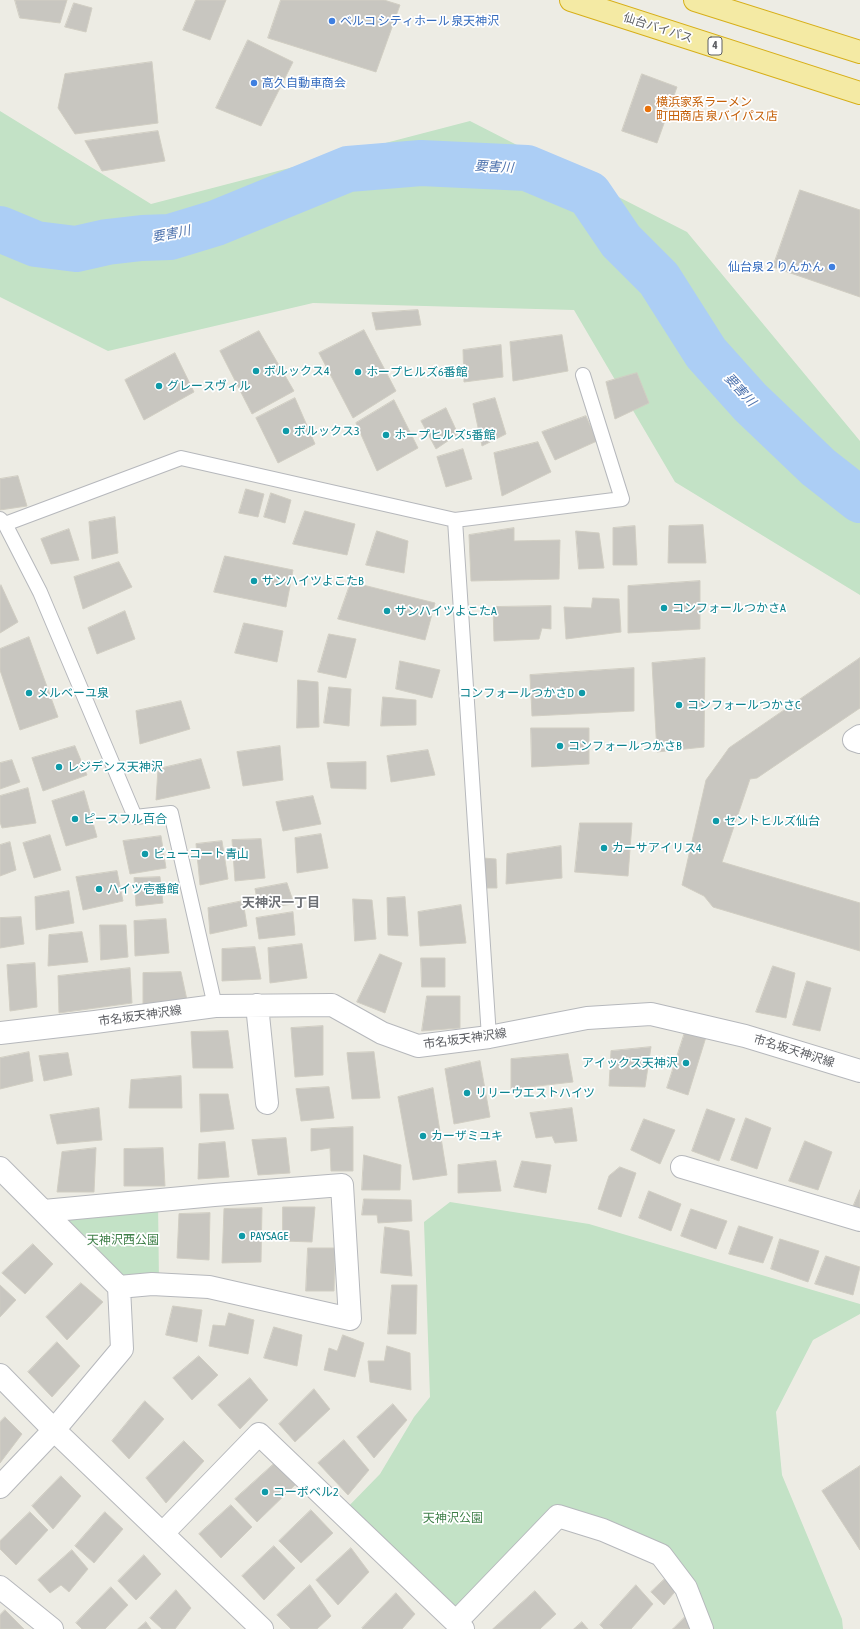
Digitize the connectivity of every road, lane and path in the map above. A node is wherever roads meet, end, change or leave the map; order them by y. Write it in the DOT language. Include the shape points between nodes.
graph roads {
  1 [pos="571,0"];
  2 [pos="695,0"];
  3 [pos="860,52"];
  4 [pos="860,93"];
  5 [pos="583,375"];
  6 [pos="455,520"];
  7 [pos="3,522"];
  8 [pos="860,736"];
  9 [pos="860,742"];
  10 [pos="257,1005"];
  11 [pos="215,1006"];
  12 [pos="0,1030"];
  13 [pos="489,1037"];
  14 [pos="860,1071"];
  15 [pos="267,1103"];
  16 [pos="682,1167"];
  17 [pos="0,1168"];
  18 [pos="44,1211"];
  19 [pos="860,1220"];
  20 [pos="119,1287"];
  21 [pos="0,1375"];
  22 [pos="54,1430"];
  23 [pos="0,1487"];
  24 [pos="163,1533"];
  25 [pos="0,1587"];
  26 [pos="460,1626"];
  27 [pos="52,1629"];
  28 [pos="262,1629"];
  29 [pos="702,1629"];
  1 -- 4 [label="highway, 仙台バイパス / 4"];
  2 -- 3 [label="highway"];
  5 -- 6 [label="lane" via="622,499"];
  6 -- 7 [label="lane" via="181,458"];
  6 -- 13 [label="lane"];
  7 -- 11 [label="lane" via="40,592 135,817 171,813"];
  8 -- 9 [label="street" via="854,740"];
  10 -- 11 [label="street, 市名坂天神沢線"];
  10 -- 13 [label="street, 市名坂天神沢線" via="332,1005 382,1033 418,1046"];
  10 -- 15 [label="street"];
  11 -- 12 [label="street, 市名坂天神沢線" via="95,1022"];
  13 -- 14 [label="street, 市名坂天神沢線" via="587,1018 651,1014 745,1036"];
  16 -- 19 [label="street"];
  17 -- 18 [label="street"];
  18 -- 20 [label="street"];
  18 -- 20 [label="street" via="342,1185 350,1320 209,1287 152,1284"];
  20 -- 22 [label="street" via="122,1349"];
  21 -- 22 [label="street"];
  22 -- 23 [label="street"];
  22 -- 24 [label="street"];
  24 -- 26 [label="street" via="259,1434"];
  24 -- 28 [label="street"];
  25 -- 27 [label="street"];
  26 -- 29 [label="street" via="558,1516 603,1530 660,1554 686,1588"];
}
